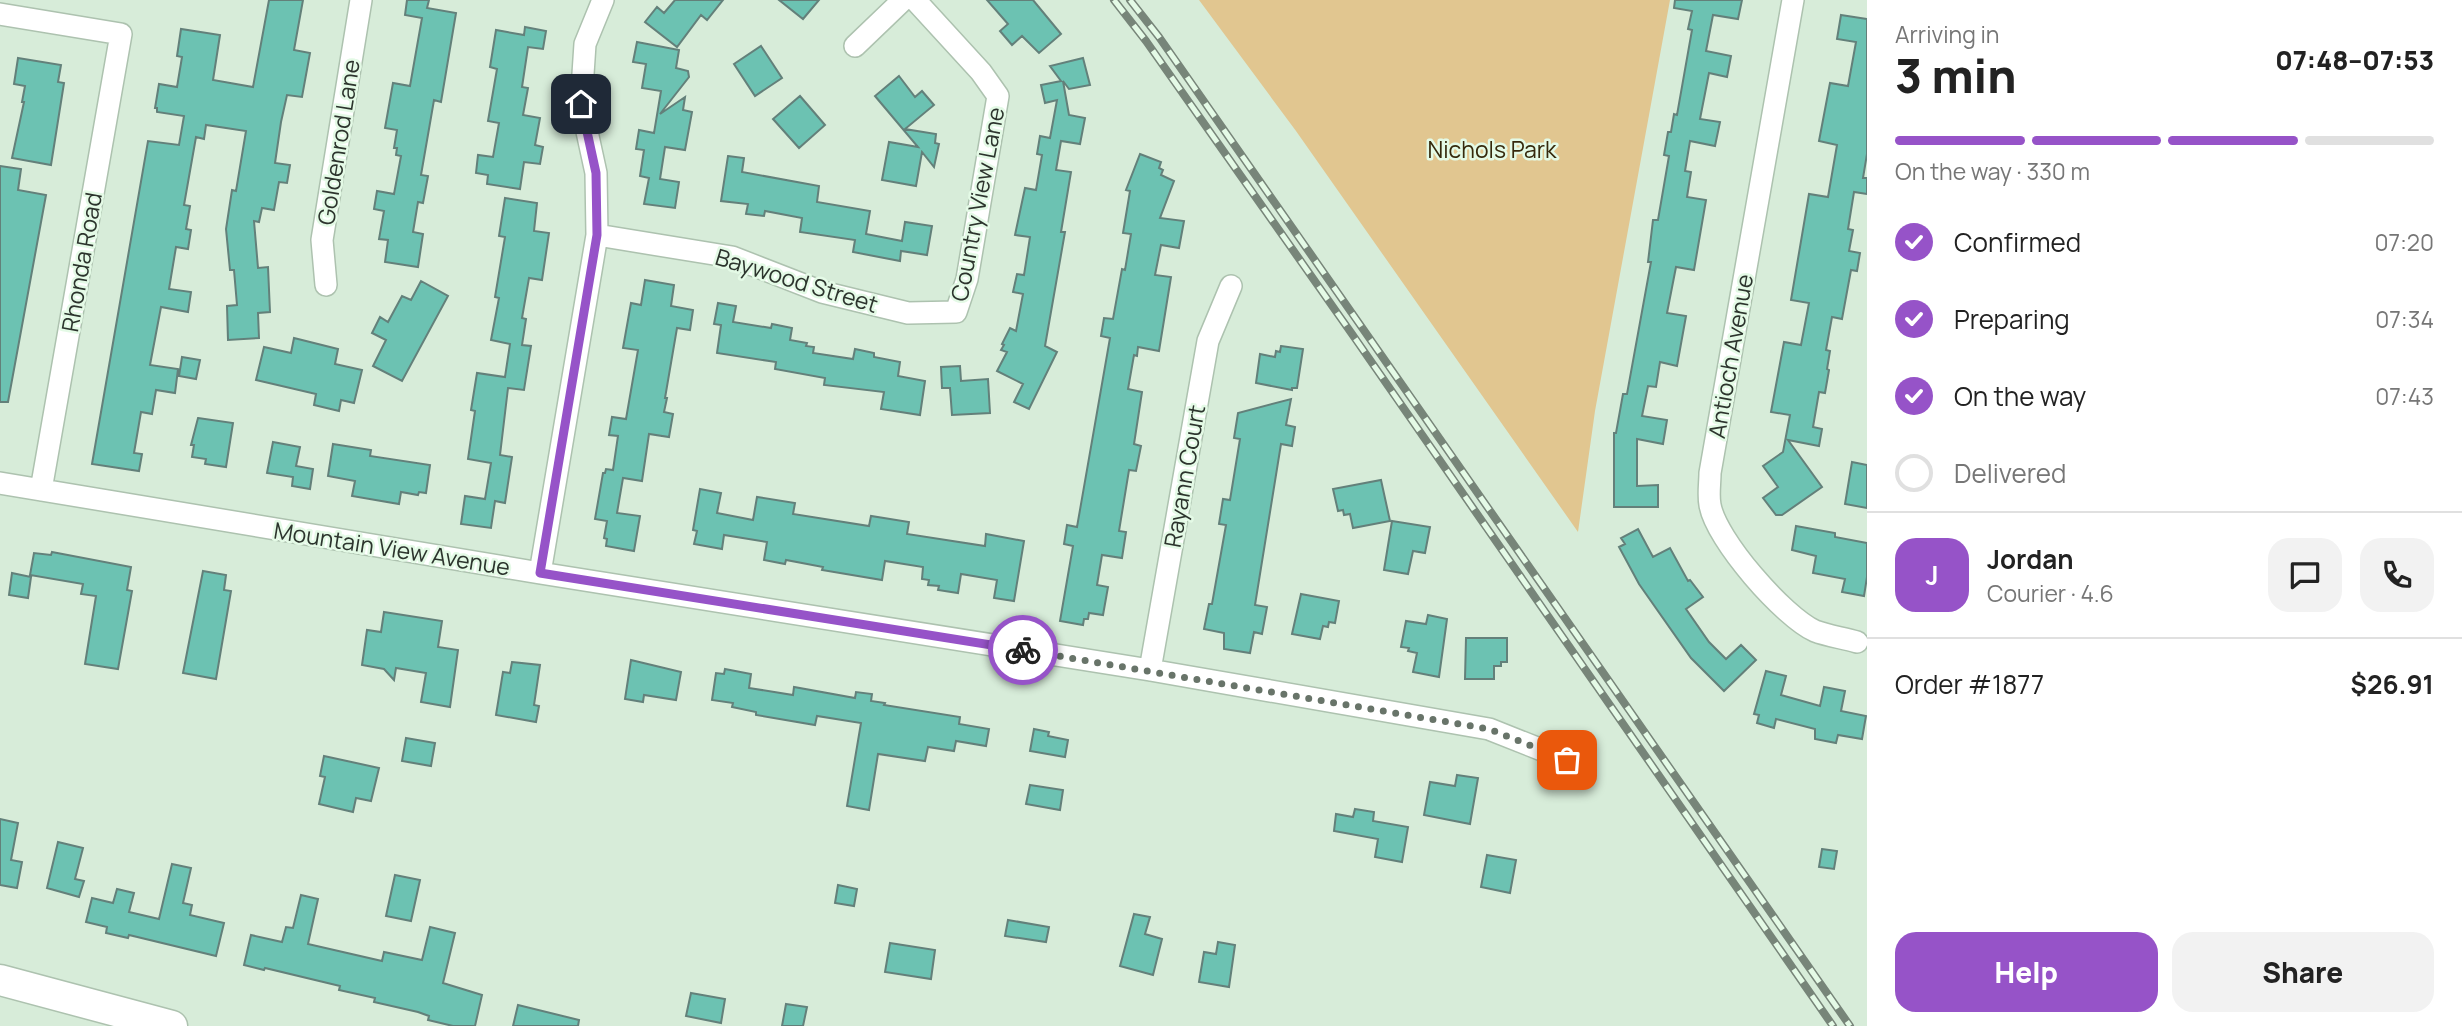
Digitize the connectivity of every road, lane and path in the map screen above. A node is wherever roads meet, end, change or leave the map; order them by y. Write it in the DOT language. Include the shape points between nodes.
graph roads {
  1 [pos="362,0"];
  2 [pos="603,0"];
  3 [pos="903,0"];
  4 [pos="915,0"];
  5 [pos="1793,0"];
  6 [pos="0,14"];
  7 [pos="855,46"];
  8 [pos="597,235"];
  9 [pos="326,285"];
  10 [pos="1231,286"];
  11 [pos="956,312"];
  12 [pos="0,483"];
  13 [pos="41,490"];
  14 [pos="540,573"];
  15 [pos="1857,642"];
  16 [pos="1150,670"];
  17 [pos="1567,760"];
  18 [pos="0,980"];
  19 [pos="172,1026"];
  1 -- 9 [label="street, Goldenrod Lane" via="322,240"];
  2 -- 8 [label="street" via="585,44 581,104 596,173"];
  3 -- 7 [label="street"];
  4 -- 11 [label="street, Country View Lane" via="982,72 998,96 967,279"];
  5 -- 15 [label="street, Antioch Avenue" via="1710,473 1710,506 1723,535 1763,588 1793,617 1816,631"];
  6 -- 13 [label="street, Rhonda Road" via="121,34"];
  8 -- 11 [label="street, Baywood Street" via="732,257 822,292 908,313"];
  8 -- 14 [label="street"];
  10 -- 16 [label="street, Rayann Court" via="1208,341"];
  12 -- 13 [label="street, Mountain View Avenue"];
  13 -- 14 [label="street, Mountain View Avenue"];
  14 -- 16 [label="street, Mountain View Avenue"];
  16 -- 17 [label="street, Mountain View Avenue" via="1489,729"];
  18 -- 19 [label="main road"];
}
